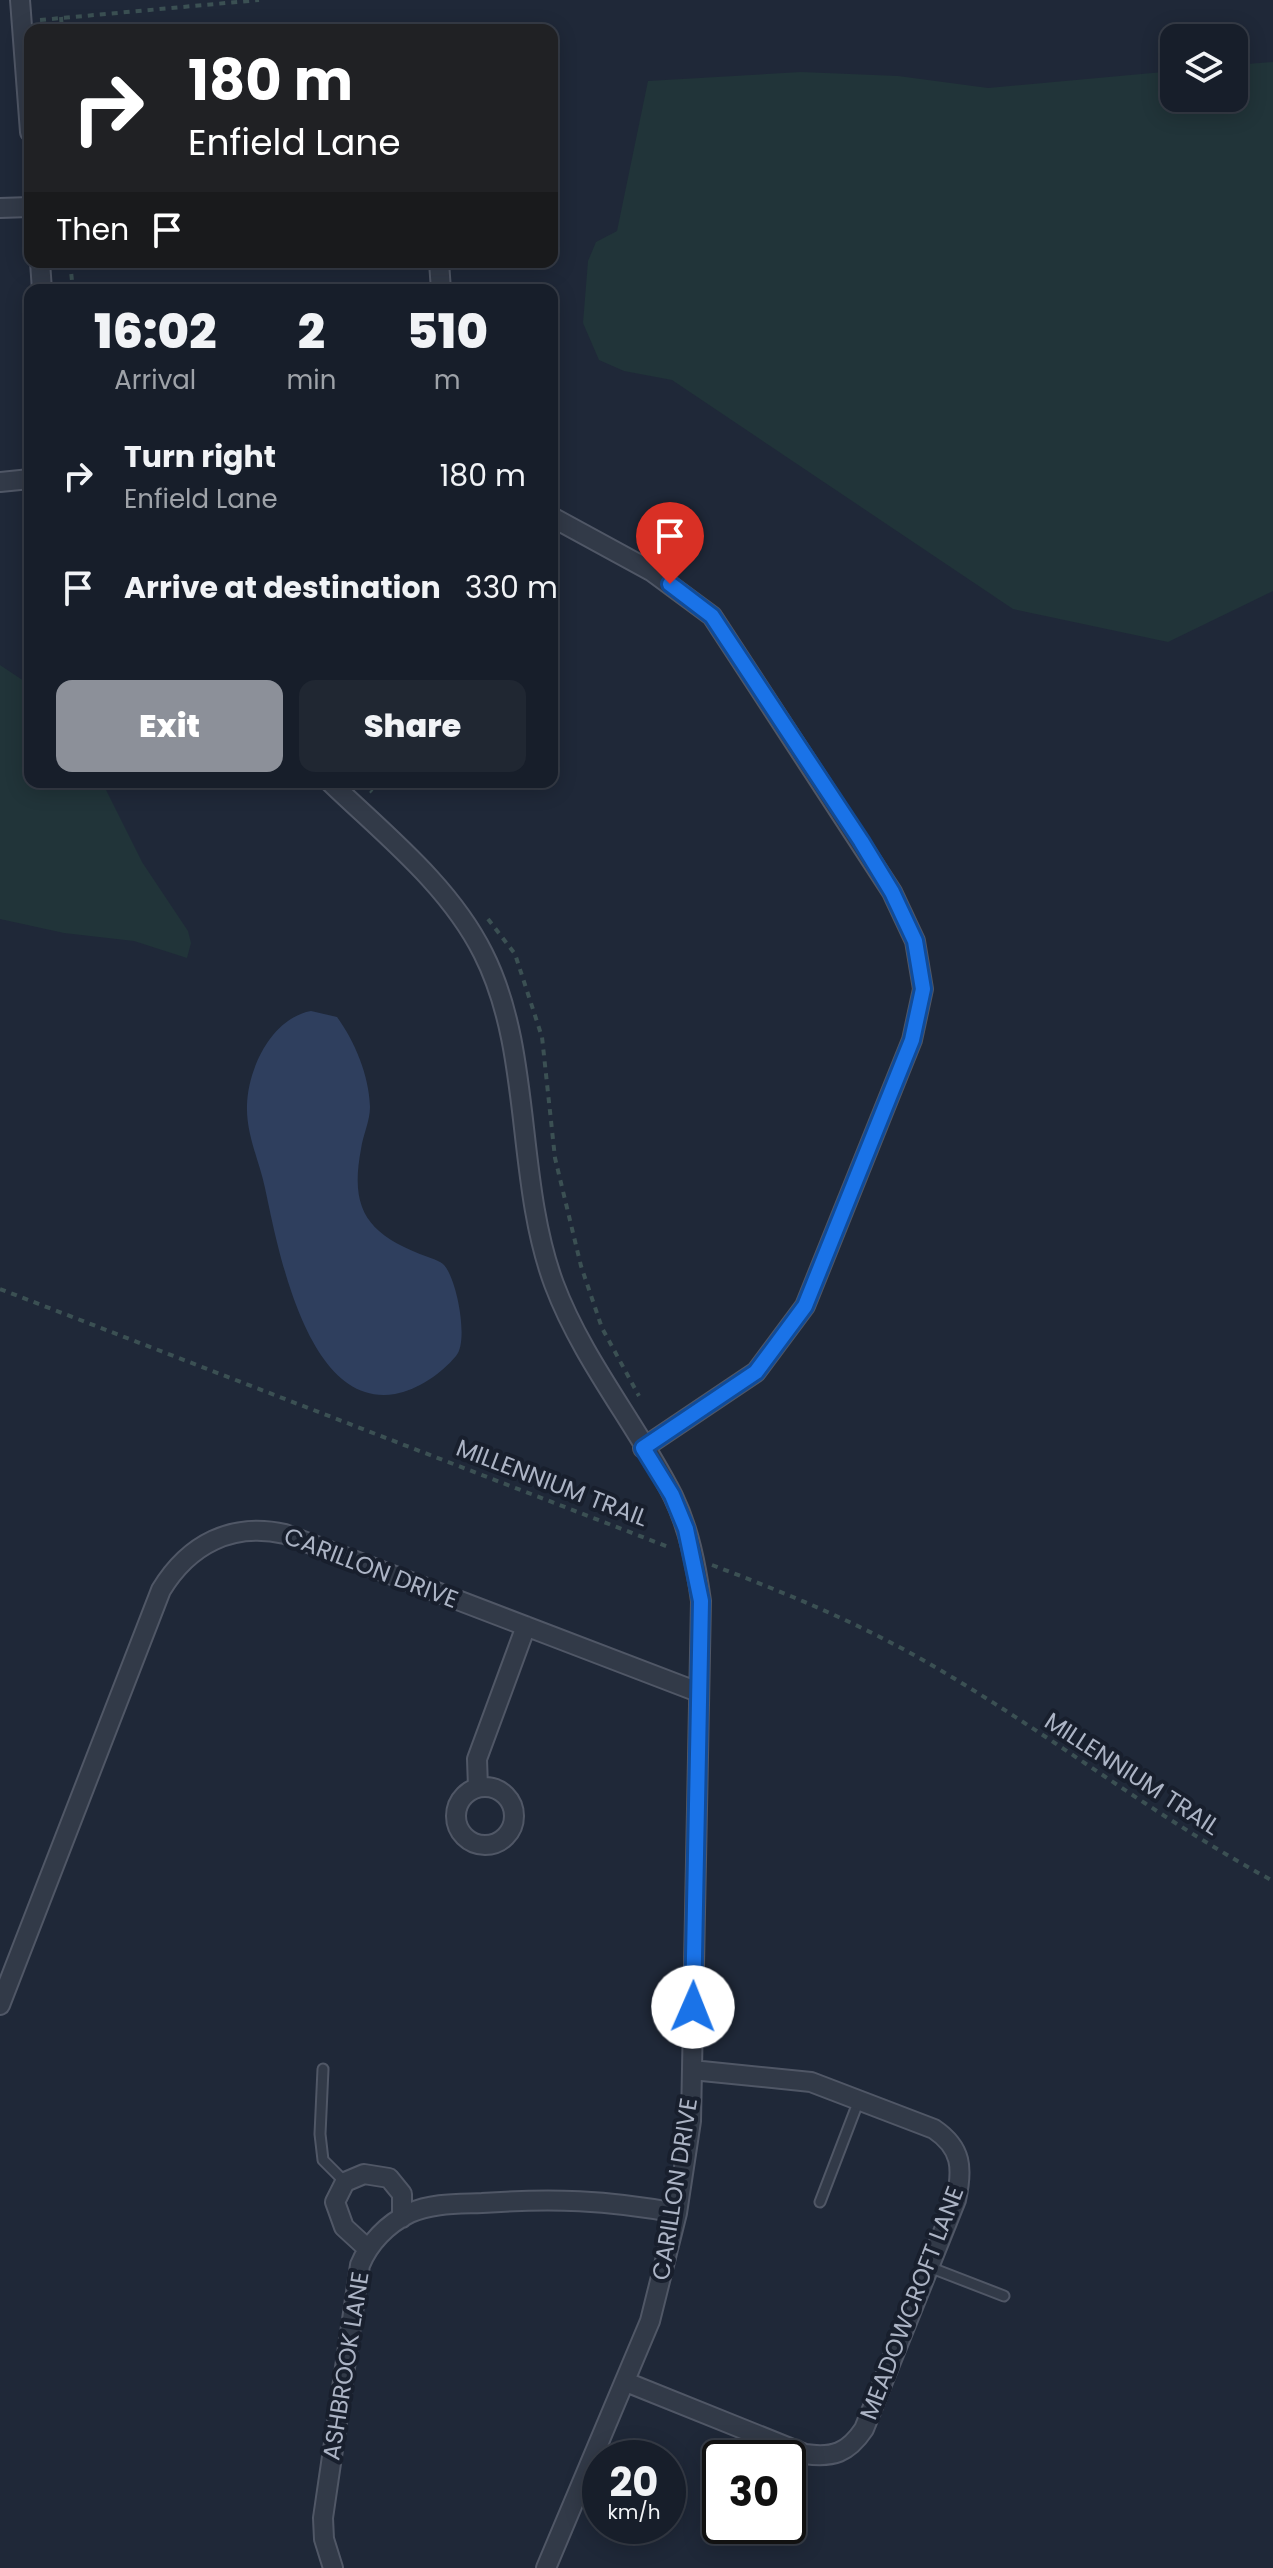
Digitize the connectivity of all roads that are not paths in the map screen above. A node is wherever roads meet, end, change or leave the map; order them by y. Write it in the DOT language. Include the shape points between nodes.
graph roads {
  1 [pos="20,0"];
  2 [pos="24,50"];
  3 [pos="24,207"];
  4 [pos="0,208"];
  5 [pos="24,480"];
  6 [pos="0,482"];
  7 [pos="558,520"];
  8 [pos="336,788"];
  9 [pos="643,1448"];
  10 [pos="526,1626"];
  11 [pos="698,1692"];
  12 [pos="478,1787"];
  13 [pos="0,2005"];
  14 [pos="323,2069"];
  15 [pos="692,2070"];
  16 [pos="859,2100"];
  17 [pos="345,2182"];
  18 [pos="820,2202"];
  19 [pos="677,2213"];
  20 [pos="402,2218"];
  21 [pos="368,2249"];
  22 [pos="929,2267"];
  23 [pos="1004,2296"];
  24 [pos="626,2382"];
  25 [pos="333,2568"];
  26 [pos="546,2568"];
  1 -- 2 [label="street"];
  3 -- 4 [label="street"];
  5 -- 6 [label="street"];
  7 -- 9 [label="street" via="651,571 712,616 892,892 915,941 923,989 912,1040 805,1306 756,1372"];
  8 -- 9 [label="street, CARILLON DRIVE" via="459,911 483,952 509,1031 532,1198 553,1282 575,1336"];
  9 -- 11 [label="street, CARILLON DRIVE" via="672,1495 694,1558 701,1601"];
  10 -- 11 [label="street, CARILLON DRIVE"];
  10 -- 12 [label="street" via="477,1759"];
  10 -- 13 [label="street, CARILLON DRIVE" via="285,1534 239,1530 194,1550 175,1566 161,1590"];
  11 -- 15 [label="street, CARILLON DRIVE"];
  14 -- 17 [label="lane" via="323,2160"];
  15 -- 16 [label="street, MEADOWCROFT LANE" via="811,2082"];
  15 -- 19 [label="street, CARILLON DRIVE" via="691,2121"];
  16 -- 18 [label="lane"];
  16 -- 22 [label="street, MEADOWCROFT LANE" via="934,2129 960,2156 956,2200"];
  17 -- 20 [label="street" via="364,2174 389,2178 402,2194"];
  17 -- 21 [label="street" via="335,2202 344,2227"];
  19 -- 20 [label="street, ASHBROOK LANE" via="604,2200 554,2198 433,2206"];
  19 -- 24 [label="street, CARILLON DRIVE" via="650,2321"];
  20 -- 21 [label="street, ASHBROOK LANE"];
  21 -- 25 [label="street, ASHBROOK LANE" via="360,2265 323,2518"];
  22 -- 23 [label="lane"];
  22 -- 24 [label="street, MEADOWCROFT LANE" via="864,2429 840,2453 805,2454"];
  24 -- 26 [label="street, CARILLON DRIVE"];
}
